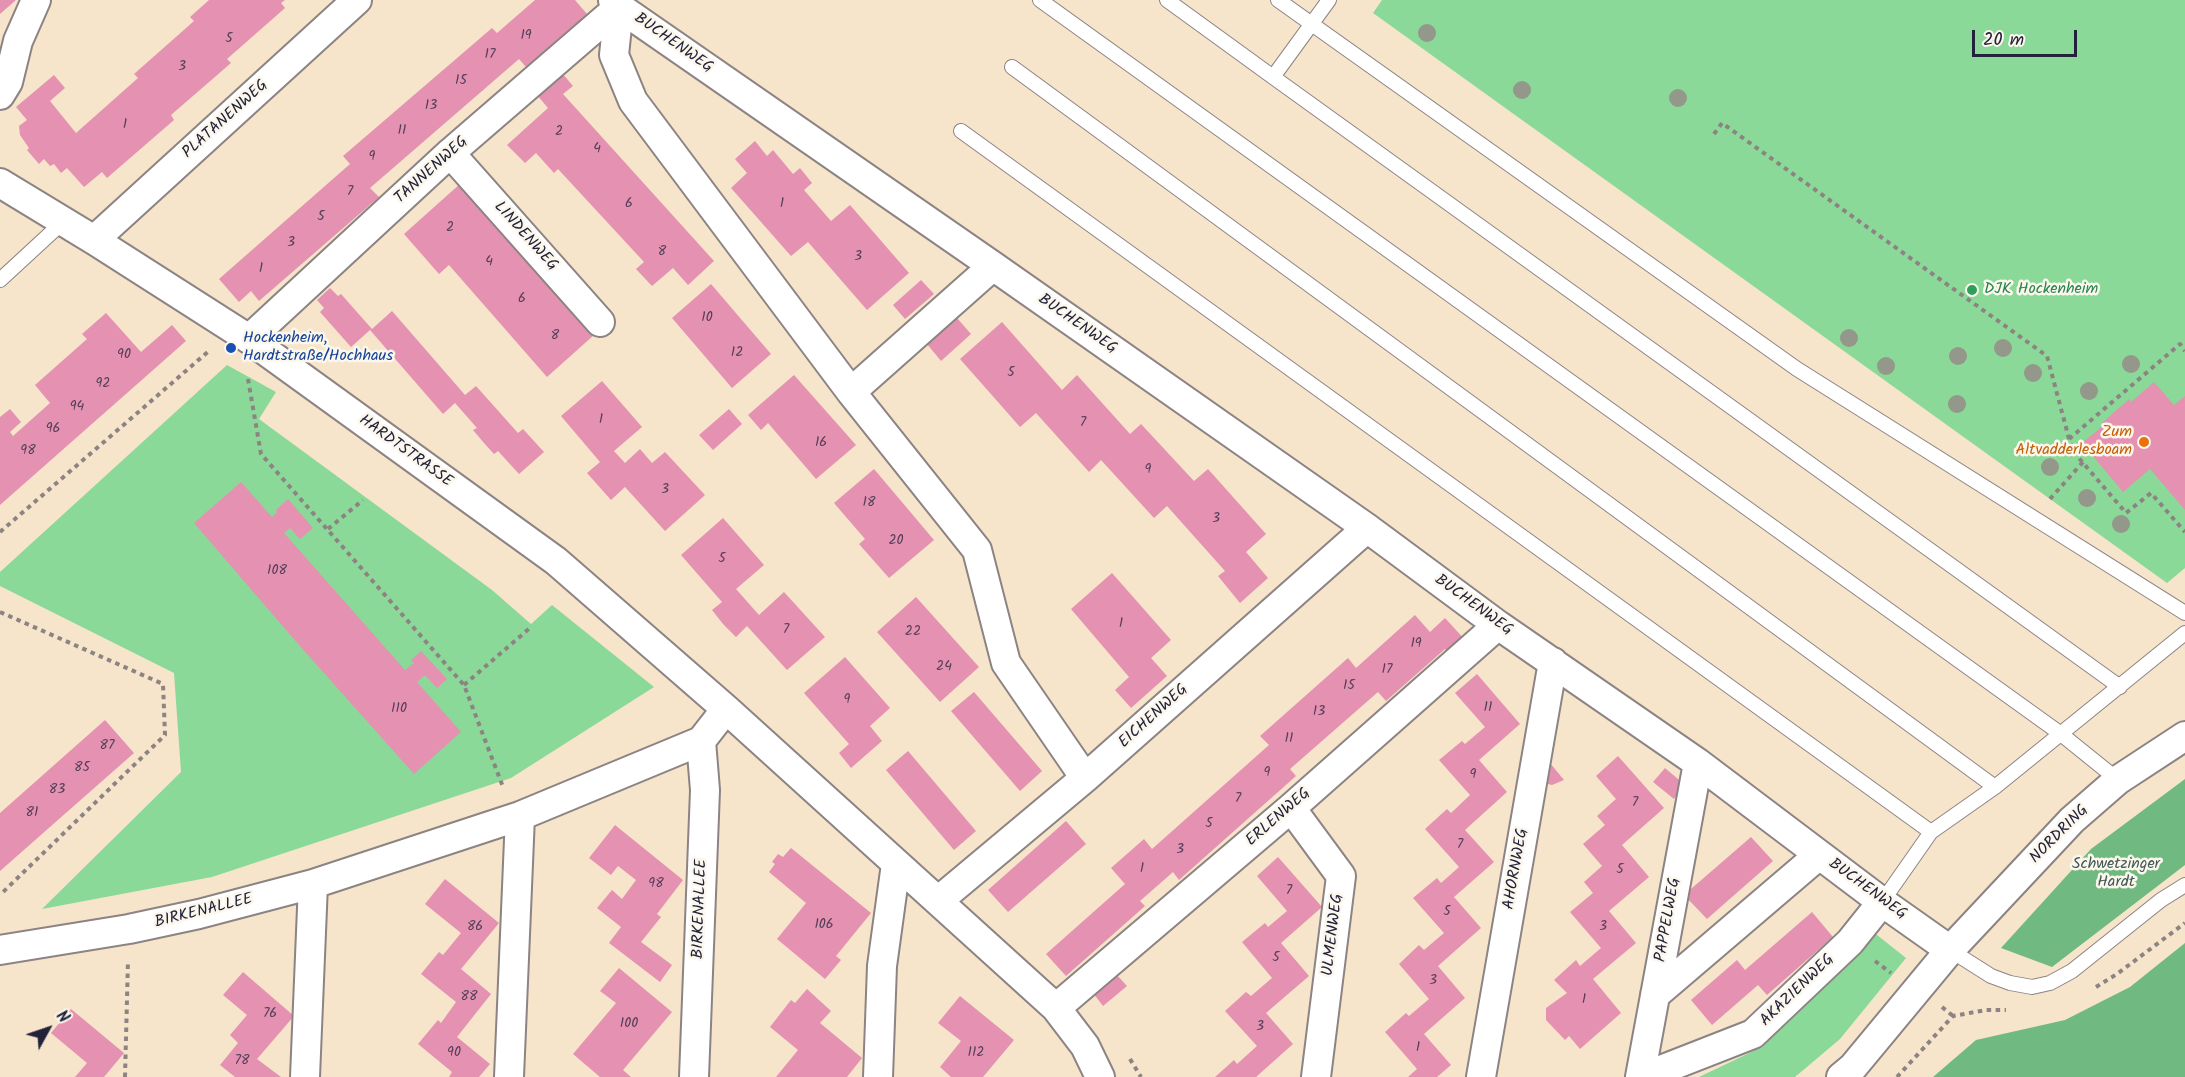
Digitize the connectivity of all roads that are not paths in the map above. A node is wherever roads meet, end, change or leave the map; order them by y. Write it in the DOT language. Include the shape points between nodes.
graph roads {
  1 [pos="36,0"];
  2 [pos="357,0"];
  3 [pos="1040,0"];
  4 [pos="1167,0"];
  5 [pos="1278,0"];
  6 [pos="1329,0"];
  7 [pos="616,3"];
  8 [pos="1312,24"];
  9 [pos="1012,67"];
  10 [pos="1273,77"];
  11 [pos="0,95"];
  12 [pos="961,132"];
  13 [pos="450,153"];
  14 [pos="0,183"];
  15 [pos="64,221"];
  16 [pos="94,240"];
  17 [pos="993,266"];
  18 [pos="0,280"];
  19 [pos="600,322"];
  20 [pos="241,334"];
  21 [pos="852,392"];
  22 [pos="1367,528"];
  23 [pos="2185,613"];
  24 [pos="1498,625"];
  25 [pos="2185,633"];
  26 [pos="1553,662"];
  27 [pos="2120,687"];
  28 [pos="726,709"];
  29 [pos="2061,734"];
  30 [pos="2185,736"];
  31 [pos="701,741"];
  32 [pos="1698,763"];
  33 [pos="1085,778"];
  34 [pos="2118,780"];
  35 [pos="1995,787"];
  36 [pos="1291,808"];
  37 [pos="518,817"];
  38 [pos="1932,832"];
  39 [pos="1819,855"];
  40 [pos="896,864"];
  41 [pos="313,884"];
  42 [pos="2185,885"];
  43 [pos="938,902"];
  44 [pos="1882,902"];
  45 [pos="0,950"];
  46 [pos="1950,950"];
  47 [pos="1655,995"];
  48 [pos="1056,1008"];
  49 [pos="305,1077"];
  50 [pos="509,1077"];
  51 [pos="694,1077"];
  52 [pos="878,1077"];
  53 [pos="1100,1077"];
  54 [pos="1316,1077"];
  55 [pos="1481,1077"];
  56 [pos="1642,1077"];
  57 [pos="1841,1077"];
  1 -- 11 [label="street"];
  2 -- 16 [label="street, PLATANENWEG"];
  3 -- 29 [label="lane"];
  4 -- 10 [label="lane"];
  5 -- 8 [label="lane"];
  6 -- 8 [label="lane"];
  7 -- 13 [label="street, TANNENWEG"];
  7 -- 17 [label="street, BUCHENWEG"];
  7 -- 21 [label="street, BUCHENWEG" via="614,55 633,101"];
  8 -- 10 [label="lane"];
  8 -- 23 [label="lane" via="1797,369"];
  9 -- 35 [label="lane"];
  10 -- 27 [label="lane"];
  12 -- 38 [label="lane"];
  13 -- 19 [label="street, LINDENWEG"];
  13 -- 20 [label="street, TANNENWEG"];
  14 -- 15 [label="street, HARDTSTRASSE"];
  15 -- 16 [label="street, HARDTSTRASSE"];
  15 -- 18 [label="lane"];
  16 -- 20 [label="street, HARDTSTRASSE"];
  17 -- 21 [label="street"];
  17 -- 22 [label="street, BUCHENWEG"];
  20 -- 28 [label="street, HARDTSTRASSE" via="556,561"];
  21 -- 33 [label="street, BUCHENWEG" via="977,550 1006,663"];
  22 -- 24 [label="street, BUCHENWEG"];
  22 -- 33 [label="street, EICHENWEG"];
  24 -- 26 [label="street, BUCHENWEG"];
  24 -- 36 [label="street, ERLENWEG"];
  25 -- 27 [label="lane"];
  26 -- 32 [label="street, BUCHENWEG"];
  26 -- 55 [label="street, AHORNWEG"];
  27 -- 29 [label="lane"];
  28 -- 31 [label="street, BIRKENALLEE"];
  28 -- 40 [label="street"];
  29 -- 34 [label="lane"];
  29 -- 35 [label="lane"];
  30 -- 34 [label="street, NORDRING"];
  31 -- 37 [label="street, BIRKENALLEE"];
  31 -- 51 [label="street, BIRKENALLEE" via="705,790"];
  32 -- 39 [label="street, BUCHENWEG"];
  32 -- 47 [label="street, PAPPELWEG"];
  33 -- 43 [label="street, EICHENWEG"];
  34 -- 46 [label="street, NORDRING" via="2072,820"];
  35 -- 38 [label="lane"];
  36 -- 48 [label="street, ERLENWEG"];
  36 -- 54 [label="street, ULMENWEG" via="1341,876"];
  37 -- 41 [label="street, BIRKENALLEE"];
  37 -- 50 [label="street"];
  38 -- 44 [label="lane"];
  39 -- 44 [label="street, BUCHENWEG"];
  39 -- 47 [label="street"];
  40 -- 43 [label="street"];
  40 -- 52 [label="street" via="882,966"];
  41 -- 45 [label="street, BIRKENALLEE" via="129,929"];
  41 -- 49 [label="street"];
  42 -- 46 [label="lane" via="2072,971 2050,983 2032,987 2010,983 1991,976"];
  43 -- 48 [label="street"];
  44 -- 46 [label="street, BUCHENWEG"];
  44 -- 56 [label="street, AKAZIENWEG" via="1850,942 1753,1034"];
  46 -- 57 [label="street, NORDRING"];
  47 -- 56 [label="street, PAPPELWEG"];
  48 -- 53 [label="street" via="1085,1046"];
}
